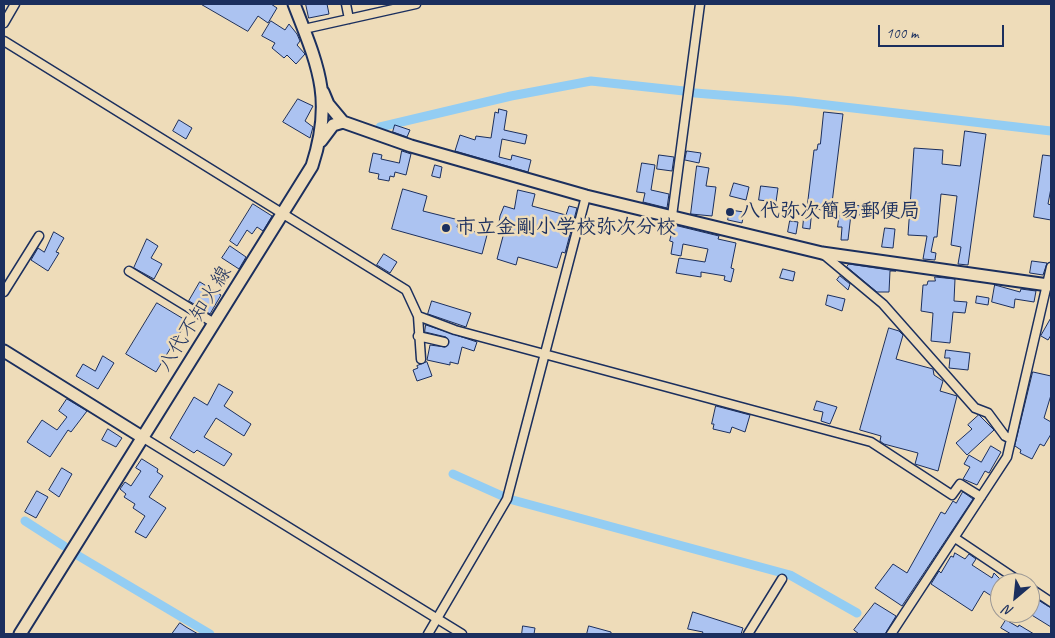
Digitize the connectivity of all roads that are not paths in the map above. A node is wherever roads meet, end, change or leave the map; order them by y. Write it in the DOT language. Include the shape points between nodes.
graph roads {
  1 [pos="15,4"];
  2 [pos="294,4"];
  3 [pos="346,4"];
  4 [pos="416,4"];
  5 [pos="700,4"];
  6 [pos="350,19"];
  7 [pos="4,23"];
  8 [pos="304,29"];
  9 [pos="4,41"];
  10 [pos="323,92"];
  11 [pos="343,122"];
  12 [pos="319,144"];
  13 [pos="586,196"];
  14 [pos="284,214"];
  15 [pos="672,216"];
  16 [pos="39,236"];
  17 [pos="822,253"];
  18 [pos="1051,267"];
  19 [pos="129,271"];
  20 [pos="1049,286"];
  21 [pos="4,292"];
  22 [pos="418,316"];
  23 [pos="214,323"];
  24 [pos="418,336"];
  25 [pos="444,342"];
  26 [pos="4,351"];
  27 [pos="545,353"];
  28 [pos="420,360"];
  29 [pos="142,437"];
  30 [pos="1011,439"];
  31 [pos="981,497"];
  32 [pos="954,538"];
  33 [pos="1007,573"];
  34 [pos="782,579"];
  35 [pos="1040,595"];
  36 [pos="1051,602"];
  37 [pos="437,619"];
  38 [pos="20,634"];
  39 [pos="428,634"];
  40 [pos="462,634"];
  41 [pos="748,634"];
  42 [pos="891,634"];
  1 -- 7 [label="street"];
  2 -- 8 [label="street, 八代不知火線"];
  3 -- 6 [label="street"];
  4 -- 6 [label="street"];
  5 -- 15 [label="street"];
  6 -- 8 [label="street"];
  8 -- 10 [label="street, 八代不知火線" via="320,72"];
  9 -- 14 [label="street"];
  10 -- 11 [label="street"];
  10 -- 12 [label="street, 八代不知火線" via="324,112"];
  11 -- 12 [label="street" via="333,125"];
  11 -- 13 [label="street" via="411,146"];
  12 -- 14 [label="street, 八代不知火線" via="312,166"];
  13 -- 15 [label="street"];
  13 -- 27 [label="street"];
  14 -- 22 [label="street" via="406,290"];
  14 -- 23 [label="street, 八代不知火線"];
  15 -- 17 [label="street"];
  16 -- 21 [label="street"];
  17 -- 20 [label="street"];
  17 -- 30 [label="street" via="883,304 975,408 988,413 1005,436"];
  18 -- 20 [label="street"];
  19 -- 23 [label="street"];
  20 -- 30 [label="street"];
  22 -- 24 [label="street"];
  22 -- 27 [label="street" via="455,330"];
  23 -- 29 [label="street, 八代不知火線"];
  24 -- 25 [label="street"];
  24 -- 28 [label="street"];
  26 -- 29 [label="street"];
  27 -- 31 [label="street" via="871,442 952,495 960,484"];
  27 -- 37 [label="street" via="507,499"];
  29 -- 37 [label="street"];
  29 -- 38 [label="street, 八代不知火線"];
  30 -- 31 [label="street" via="1006,457"];
  31 -- 32 [label="street"];
  32 -- 33 [label="street"];
  32 -- 42 [label="street"];
  34 -- 41 [label="street"];
  35 -- 36 [label="street"];
  37 -- 39 [label="street"];
  37 -- 40 [label="street"];
}
